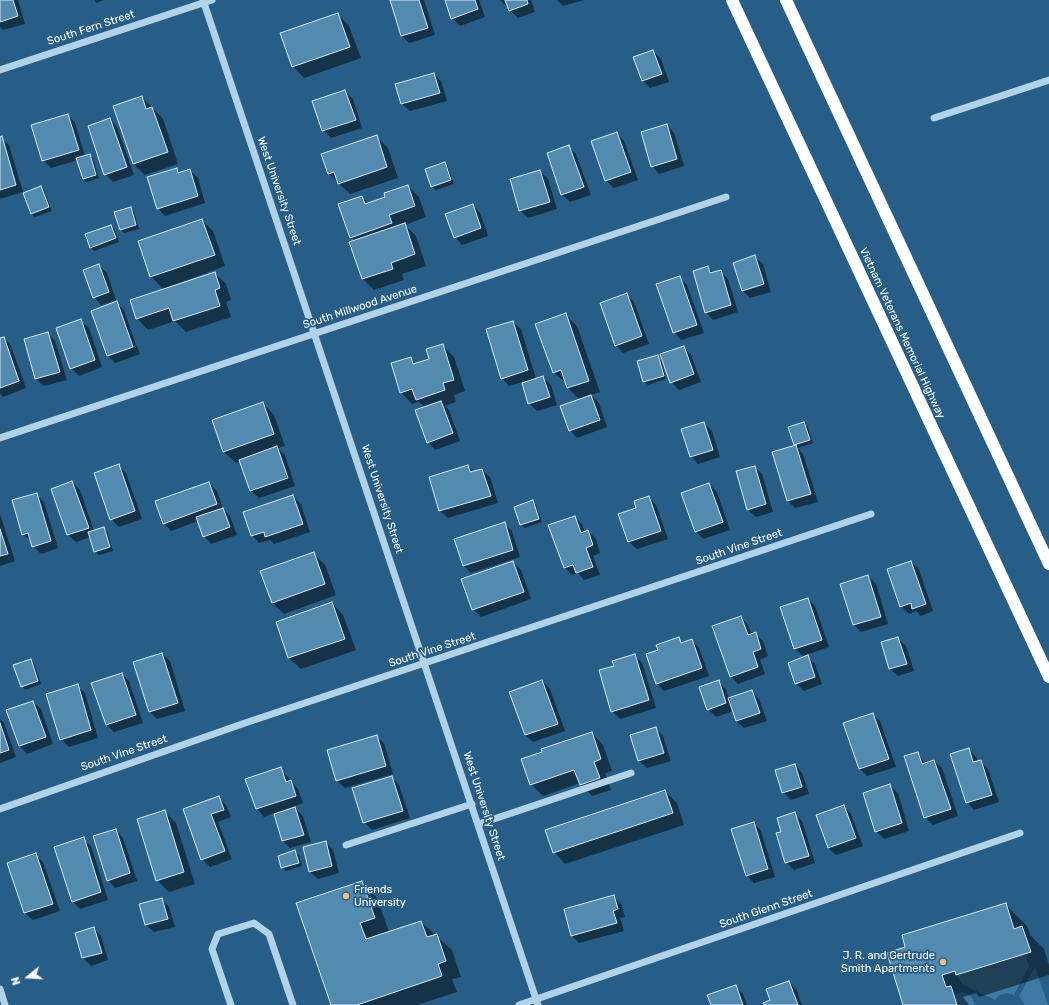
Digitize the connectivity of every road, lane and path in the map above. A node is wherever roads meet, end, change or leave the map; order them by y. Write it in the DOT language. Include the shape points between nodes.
graph roads {
  1 [pos="212,0"];
  2 [pos="732,0"];
  3 [pos="786,0"];
  4 [pos="203,1"];
  5 [pos="0,70"];
  6 [pos="1049,80"];
  7 [pos="934,118"];
  8 [pos="726,197"];
  9 [pos="315,334"];
  10 [pos="0,438"];
  11 [pos="871,514"];
  12 [pos="1049,564"];
  13 [pos="425,663"];
  14 [pos="1049,677"];
  15 [pos="631,773"];
  16 [pos="472,804"];
  17 [pos="0,809"];
  18 [pos="479,824"];
  19 [pos="1020,834"];
  20 [pos="346,845"];
  21 [pos="0,989"];
  22 [pos="537,1002"];
  23 [pos="5,1005"];
  24 [pos="231,1005"];
  25 [pos="293,1005"];
  26 [pos="519,1005"];
  1 -- 4 [label="street, South Fern Street"];
  2 -- 14 [label="highway, Vietnam Veterans Memorial Highway"];
  3 -- 12 [label="highway"];
  4 -- 5 [label="street, South Fern Street"];
  4 -- 9 [label="street, West University Street"];
  6 -- 7 [label="street"];
  8 -- 9 [label="street, South Millwood Avenue"];
  9 -- 10 [label="street, South Millwood Avenue"];
  9 -- 13 [label="street, West University Street"];
  11 -- 13 [label="street, South Vine Street"];
  13 -- 16 [label="street, West University Street"];
  13 -- 17 [label="street, South Vine Street" via="245,722"];
  15 -- 18 [label="street"];
  16 -- 18 [label="street, West University Street"];
  16 -- 20 [label="street"];
  18 -- 22 [label="street, West University Street"];
  19 -- 22 [label="street, South Glenn Street"];
  21 -- 23 [label="street"];
  22 -- 26 [label="street, South Glenn Street"];
  24 -- 25 [label="street" via="212,949 218,934 254,922 269,934"];
}
